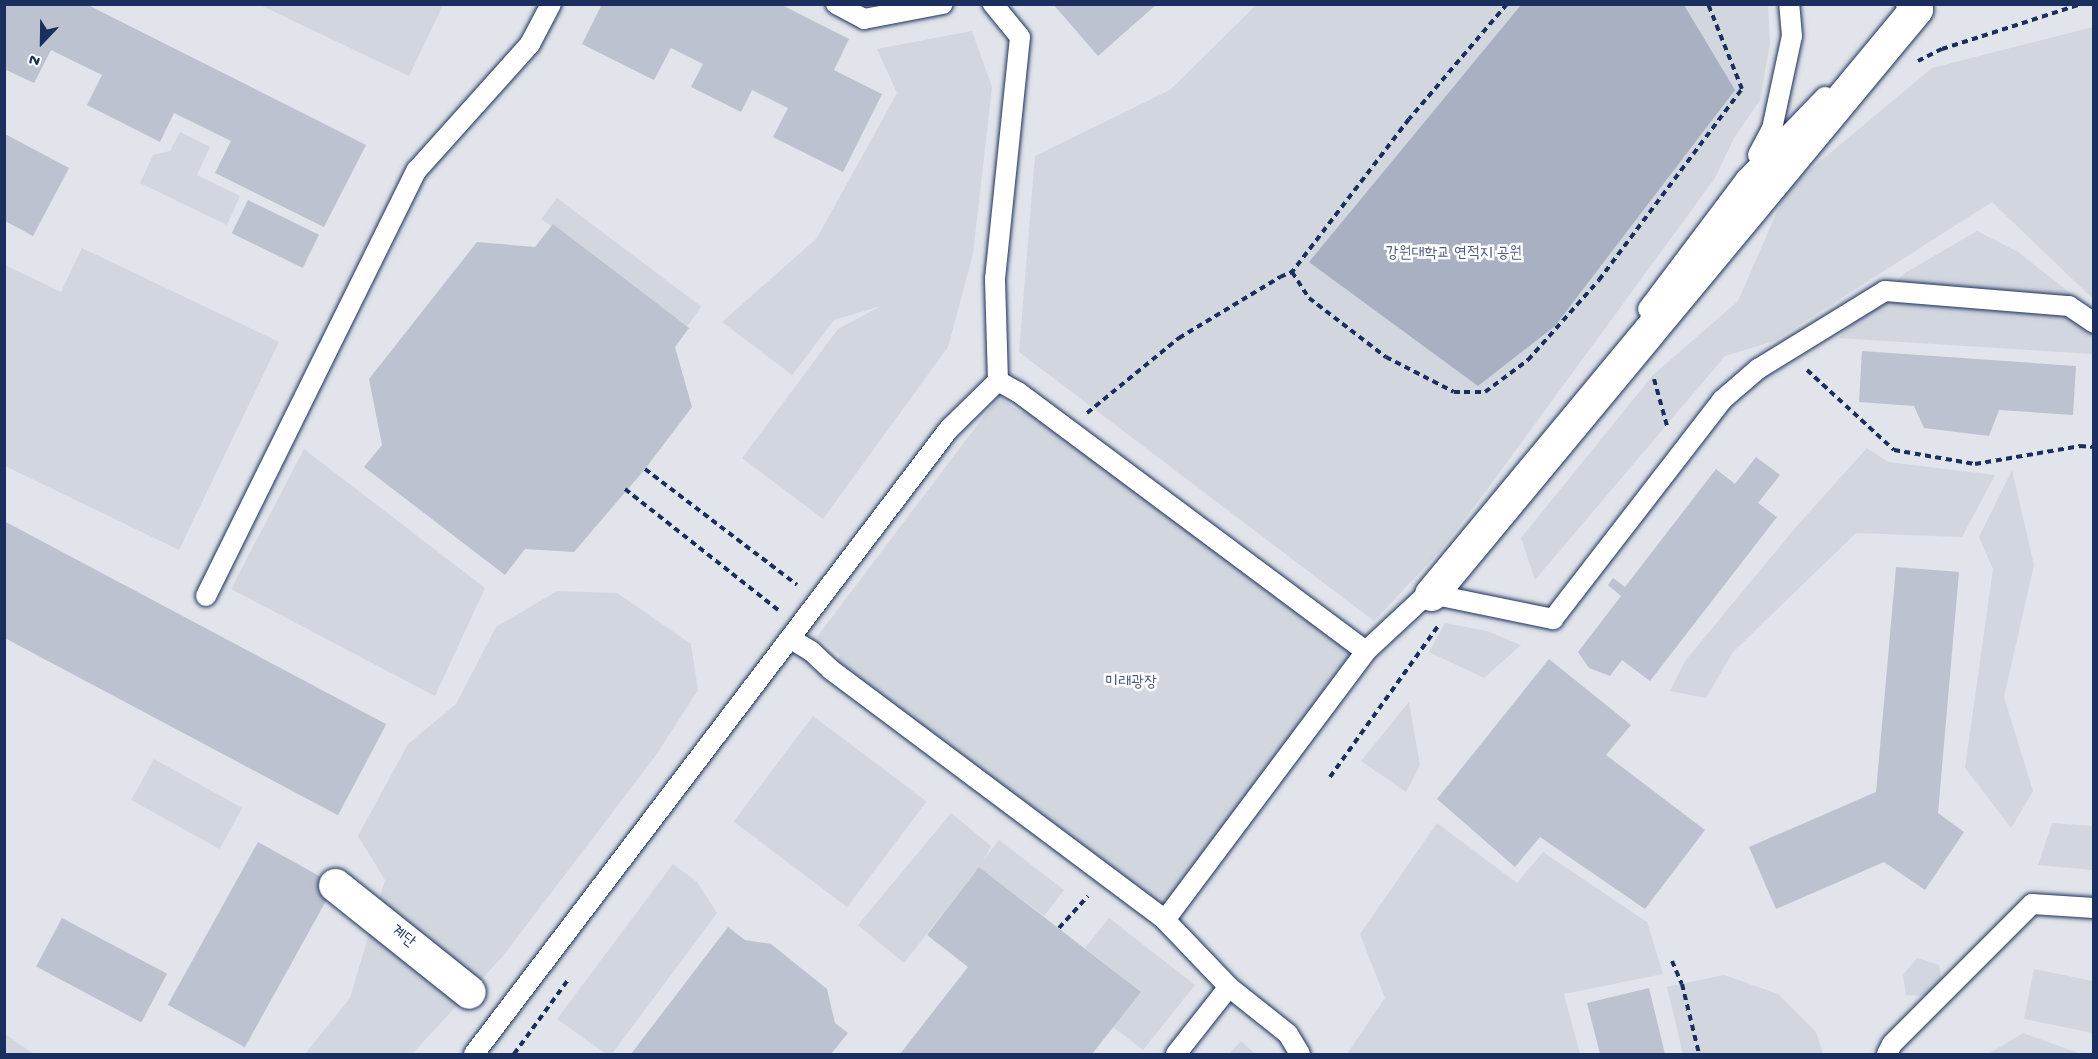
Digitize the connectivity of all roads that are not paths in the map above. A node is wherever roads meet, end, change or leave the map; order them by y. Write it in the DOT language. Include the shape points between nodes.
graph roads {
  1 [pos="551,4"];
  2 [pos="836,4"];
  3 [pos="943,4"];
  4 [pos="993,4"];
  5 [pos="1789,4"];
  6 [pos="1920,6"];
  7 [pos="1746,179"];
  8 [pos="2094,323"];
  9 [pos="998,381"];
  10 [pos="1431,594"];
  11 [pos="206,596"];
  12 [pos="796,633"];
  13 [pos="1366,651"];
  14 [pos="335,885"];
  15 [pos="2094,908"];
  16 [pos="1165,920"];
  17 [pos="1229,987"];
  18 [pos="469,992"];
  19 [pos="474,1054"];
  20 [pos="1176,1054"];
  21 [pos="1300,1054"];
  22 [pos="1887,1054"];
  1 -- 11 [label="lane" via="530,44 417,170"];
  2 -- 3 [label="lane" via="864,19"];
  4 -- 9 [label="lane" via="1020,37 995,279"];
  5 -- 7 [label="lane" via="1792,36 1772,129"];
  6 -- 7 [label="lane"];
  6 -- 10 [label="street"];
  7 -- 10 [label="lane"];
  8 -- 10 [label="lane" via="2068,306 1885,291 1758,369 1722,400 1553,619"];
  9 -- 12 [label="lane" via="949,429"];
  9 -- 13 [label="lane" via="1068,428"];
  10 -- 13 [label="lane"];
  12 -- 16 [label="lane" via="830,669"];
  12 -- 19 [label="lane"];
  13 -- 16 [label="lane"];
  14 -- 18 [label="street, 계단"];
  15 -- 22 [label="lane" via="2032,904 1892,1044"];
  16 -- 17 [label="lane"];
  17 -- 20 [label="lane"];
  17 -- 21 [label="lane" via="1288,1034"];
}
